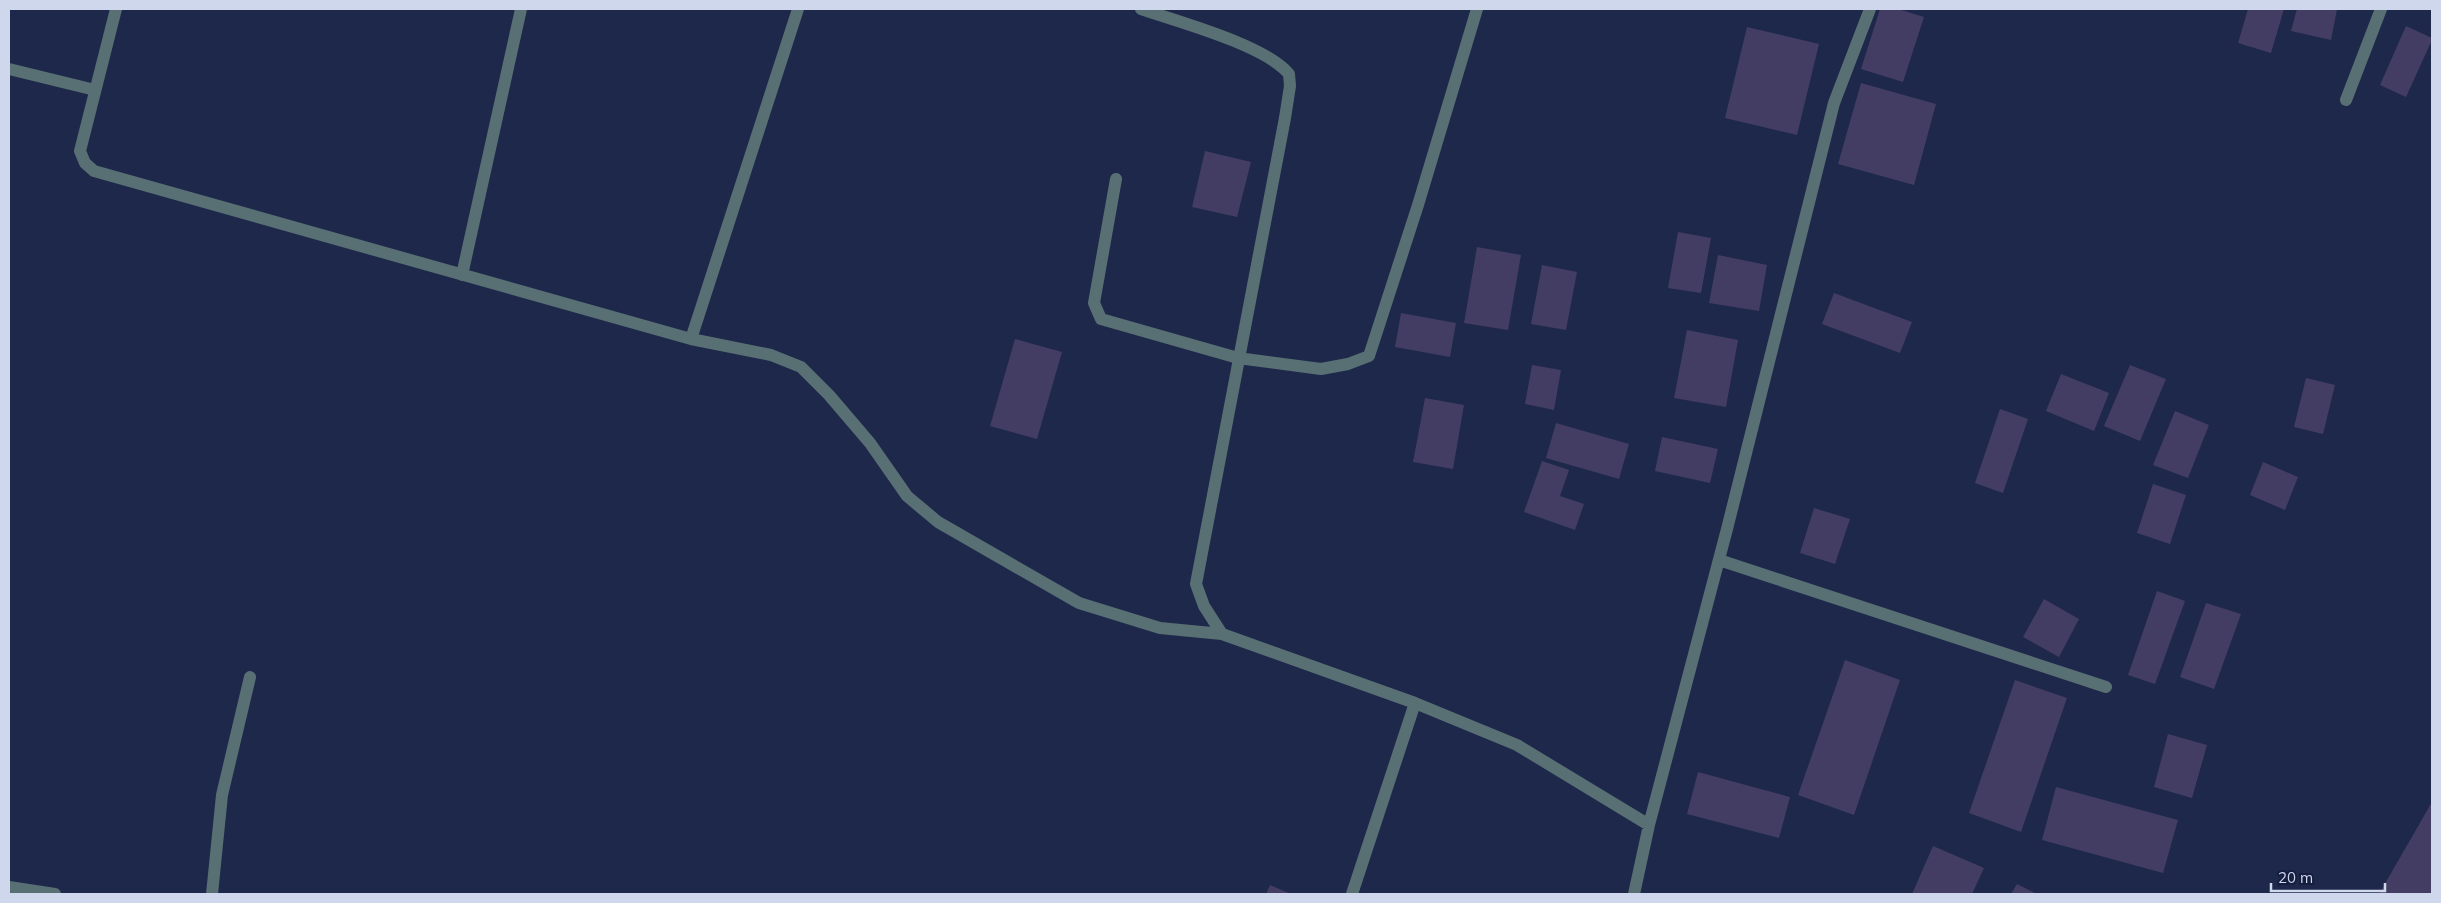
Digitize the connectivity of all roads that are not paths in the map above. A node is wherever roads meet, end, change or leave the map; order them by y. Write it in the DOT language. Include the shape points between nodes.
graph roads {
  1 [pos="116,9"];
  2 [pos="521,9"];
  3 [pos="798,9"];
  4 [pos="1141,9"];
  5 [pos="1477,9"];
  6 [pos="1870,9"];
  7 [pos="2381,9"];
  8 [pos="9,69"];
  9 [pos="95,90"];
  10 [pos="2346,100"];
  11 [pos="1116,179"];
  12 [pos="462,275"];
  13 [pos="691,339"];
  14 [pos="1238,358"];
  15 [pos="1719,560"];
  16 [pos="1222,634"];
  17 [pos="250,677"];
  18 [pos="2106,687"];
  19 [pos="1415,703"];
  20 [pos="1649,825"];
  21 [pos="9,887"];
  22 [pos="55,894"];
  23 [pos="212,894"];
  24 [pos="1352,894"];
  25 [pos="1634,894"];
  1 -- 9 [label="street"];
  2 -- 12 [label="street"];
  3 -- 13 [label="street"];
  4 -- 14 [label="street" via="1250,48 1269,57 1289,74 1286,110"];
  5 -- 14 [label="street" via="1369,356 1321,369"];
  6 -- 15 [label="street" via="1834,103"];
  7 -- 10 [label="street"];
  8 -- 9 [label="street"];
  9 -- 12 [label="street" via="80,151 85,163 94,171"];
  11 -- 14 [label="street" via="1094,304 1101,319"];
  12 -- 13 [label="street"];
  13 -- 16 [label="street" via="771,355 801,367 870,443 907,496 938,522 1078,603 1160,628"];
  14 -- 16 [label="street" via="1196,584 1204,606"];
  15 -- 18 [label="street"];
  15 -- 20 [label="street"];
  16 -- 19 [label="street"];
  17 -- 23 [label="street" via="222,795"];
  19 -- 20 [label="street" via="1517,745"];
  19 -- 24 [label="street"];
  20 -- 25 [label="street"];
  21 -- 22 [label="street"];
}
